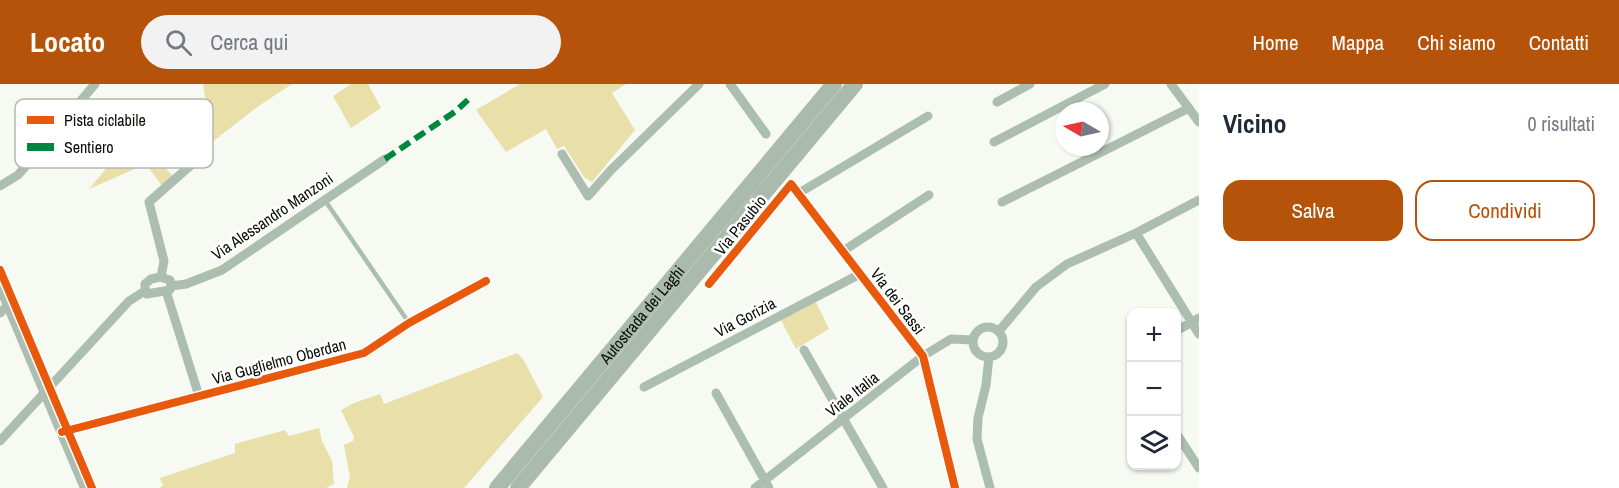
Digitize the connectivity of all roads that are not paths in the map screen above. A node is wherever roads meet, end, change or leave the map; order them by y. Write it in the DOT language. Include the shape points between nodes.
graph roads {
  1 [pos="95,84"];
  2 [pos="699,84"];
  3 [pos="730,84"];
  4 [pos="834,84"];
  5 [pos="855,84"];
  6 [pos="1030,84"];
  7 [pos="1105,84"];
  8 [pos="1171,84"];
  9 [pos="82,99"];
  10 [pos="997,102"];
  11 [pos="1189,108"];
  12 [pos="928,116"];
  13 [pos="1199,122"];
  14 [pos="766,134"];
  15 [pos="994,142"];
  16 [pos="562,154"];
  17 [pos="385,159"];
  18 [pos="24,168"];
  19 [pos="188,168"];
  20 [pos="791,184"];
  21 [pos="0,186"];
  22 [pos="799,194"];
  23 [pos="929,195"];
  24 [pos="324,199"];
  25 [pos="1199,200"];
  26 [pos="1002,202"];
  27 [pos="1136,233"];
  28 [pos="843,251"];
  29 [pos="860,274"];
  30 [pos="161,277"];
  31 [pos="486,281"];
  32 [pos="0,284"];
  33 [pos="710,284"];
  34 [pos="169,289"];
  35 [pos="145,291"];
  36 [pos="4,308"];
  37 [pos="1195,320"];
  38 [pos="409,323"];
  39 [pos="1181,328"];
  40 [pos="999,331"];
  41 [pos="1199,334"];
  42 [pos="973,340"];
  43 [pos="804,350"];
  44 [pos="923,356"];
  45 [pos="989,357"];
  46 [pos="645,387"];
  47 [pos="45,392"];
  48 [pos="716,393"];
  49 [pos="199,396"];
  50 [pos="844,420"];
  51 [pos="62,432"];
  52 [pos="0,441"];
  53 [pos="1181,441"];
  54 [pos="1199,468"];
  55 [pos="767,484"];
  56 [pos="86,488"];
  57 [pos="497,488"];
  58 [pos="518,488"];
  59 [pos="755,488"];
  60 [pos="883,488"];
  61 [pos="955,488"];
  62 [pos="990,488"];
  1 -- 9 [label="street"];
  2 -- 16 [label="street" via="588,196"];
  3 -- 14 [label="street"];
  4 -- 57 [label="highway, Autostrada dei Laghi"];
  5 -- 58 [label="highway, Autostrada dei Laghi"];
  6 -- 10 [label="street"];
  7 -- 15 [label="street"];
  8 -- 11 [label="street"];
  11 -- 13 [label="street"];
  11 -- 26 [label="street"];
  12 -- 22 [label="street"];
  17 -- 24 [label="street, Via Alessandro Manzoni"];
  18 -- 21 [label="street"];
  19 -- 30 [label="street" via="149,202 164,261"];
  20 -- 22 [label="street, Via dei Sassi"];
  20 -- 33 [label="street, Via Pasubio"];
  22 -- 28 [label="street, Via dei Sassi"];
  23 -- 28 [label="street"];
  24 -- 34 [label="street, Via Alessandro Manzoni" via="222,270"];
  24 -- 38 [label="lane"];
  25 -- 27 [label="street"];
  27 -- 37 [label="street"];
  27 -- 40 [label="street" via="1067,264 1036,287"];
  28 -- 29 [label="street, Via dei Sassi"];
  29 -- 44 [label="street, Via dei Sassi"];
  29 -- 46 [label="street, Via Gorizia"];
  30 -- 34 [label="street" via="170,280"];
  30 -- 35 [label="street" via="149,280"];
  31 -- 38 [label="street, Via Guglielmo Oberdan"];
  32 -- 36 [label="street"];
  34 -- 35 [label="street, Via Alessandro Manzoni" via="150,295"];
  34 -- 49 [label="street"];
  35 -- 47 [label="street" via="129,301"];
  36 -- 47 [label="street"];
  37 -- 39 [label="street"];
  37 -- 41 [label="street"];
  38 -- 49 [label="street, Via Guglielmo Oberdan" via="364,353"];
  40 -- 42 [label="street, Viale Italia" via="985,327"];
  40 -- 45 [label="street" via="1003,344 997,354"];
  42 -- 44 [label="street, Viale Italia" via="951,339"];
  42 -- 45 [label="street" via="976,351"];
  43 -- 50 [label="street"];
  44 -- 50 [label="street, Viale Italia"];
  44 -- 61 [label="street, Via dei Sassi"];
  45 -- 62 [label="street" via="977,439"];
  47 -- 51 [label="street"];
  47 -- 52 [label="street"];
  48 -- 55 [label="street"];
  49 -- 51 [label="street, Via Guglielmo Oberdan"];
  50 -- 55 [label="street, Viale Italia"];
  50 -- 60 [label="street"];
  51 -- 56 [label="street"];
  53 -- 54 [label="street"];
  55 -- 59 [label="street, Viale Italia"];
}
